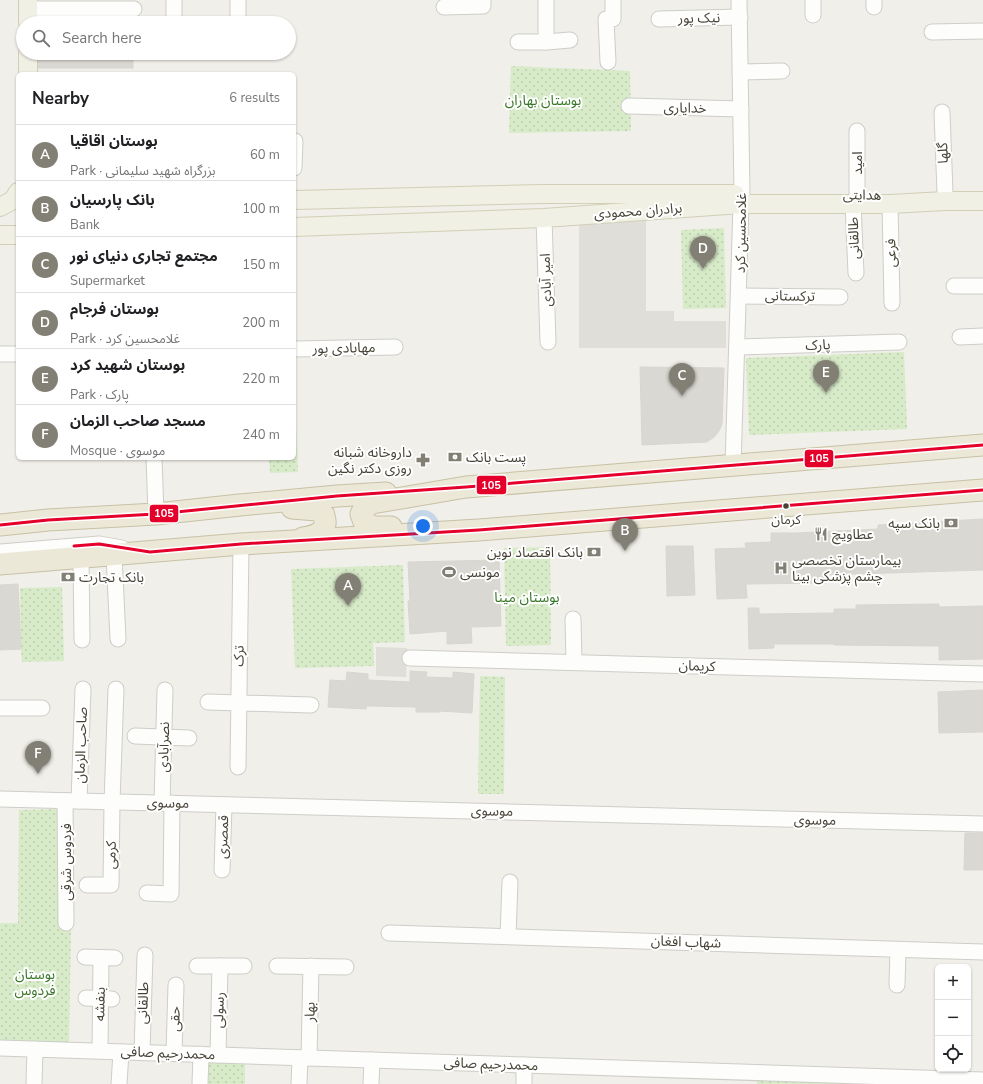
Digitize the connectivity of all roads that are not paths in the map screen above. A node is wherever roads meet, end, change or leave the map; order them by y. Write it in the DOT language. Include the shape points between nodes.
graph roads {
  1 [pos="174,0"];
  2 [pos="238,0"];
  3 [pos="483,0"];
  4 [pos="546,0"];
  5 [pos="613,0"];
  6 [pos="739,0"];
  7 [pos="444,7"];
  8 [pos="134,9"];
  9 [pos="28,11"];
  10 [pos="174,16"];
  11 [pos="238,16"];
  12 [pos="740,17"];
  13 [pos="659,19"];
  14 [pos="983,30"];
  15 [pos="932,32"];
  16 [pos="570,40"];
  17 [pos="518,42"];
  18 [pos="546,42"];
  19 [pos="28,60"];
  20 [pos="608,62"];
  21 [pos="782,71"];
  22 [pos="28,72"];
  23 [pos="740,72"];
  24 [pos="629,106"];
  25 [pos="741,109"];
  26 [pos="942,112"];
  27 [pos="857,131"];
  28 [pos="983,192"];
  29 [pos="945,194"];
  30 [pos="16,195"];
  31 [pos="742,199"];
  32 [pos="855,199"];
  33 [pos="296,200"];
  34 [pos="983,201"];
  35 [pos="890,204"];
  36 [pos="0,208"];
  37 [pos="16,211"];
  38 [pos="0,212"];
  39 [pos="544,218"];
  40 [pos="296,226"];
  41 [pos="0,235"];
  42 [pos="16,235"];
  43 [pos="856,273"];
  44 [pos="954,286"];
  45 [pos="983,286"];
  46 [pos="739,296"];
  47 [pos="840,297"];
  48 [pos="892,303"];
  49 [pos="960,336"];
  50 [pos="983,336"];
  51 [pos="548,342"];
  52 [pos="898,342"];
  53 [pos="395,347"];
  54 [pos="738,347"];
  55 [pos="296,349"];
  56 [pos="0,354"];
  57 [pos="16,354"];
  58 [pos="983,446"];
  59 [pos="154,460"];
  60 [pos="733,466"];
  61 [pos="466,487"];
  62 [pos="976,492"];
  63 [pos="240,505"];
  64 [pos="156,514"];
  65 [pos="48,520"];
  66 [pos="0,525"];
  67 [pos="479,530"];
  68 [pos="0,534"];
  69 [pos="241,544"];
  70 [pos="0,552"];
  71 [pos="150,552"];
  72 [pos="114,555"];
  73 [pos="81,558"];
  74 [pos="0,564"];
  75 [pos="573,619"];
  76 [pos="118,639"];
  77 [pos="82,640"];
  78 [pos="410,658"];
  79 [pos="574,662"];
  80 [pos="983,674"];
  81 [pos="83,689"];
  82 [pos="116,689"];
  83 [pos="165,690"];
  84 [pos="208,702"];
  85 [pos="239,703"];
  86 [pos="311,705"];
  87 [pos="0,708"];
  88 [pos="42,708"];
  89 [pos="135,736"];
  90 [pos="164,737"];
  91 [pos="189,738"];
  92 [pos="238,767"];
  93 [pos="0,799"];
  94 [pos="72,801"];
  95 [pos="112,802"];
  96 [pos="167,803"];
  97 [pos="224,805"];
  98 [pos="983,824"];
  99 [pos="222,870"];
  100 [pos="510,882"];
  101 [pos="87,885"];
  102 [pos="147,893"];
  103 [pos="66,923"];
  104 [pos="389,932"];
  105 [pos="508,936"];
  106 [pos="898,950"];
  107 [pos="983,952"];
  108 [pos="145,955"];
  109 [pos="85,957"];
  110 [pos="197,966"];
  111 [pos="220,966"];
  112 [pos="244,966"];
  113 [pos="277,966"];
  114 [pos="311,966"];
  115 [pos="346,967"];
  116 [pos="176,985"];
  117 [pos="897,985"];
  118 [pos="0,1048"];
  119 [pos="35,1049"];
  120 [pos="100,1051"];
  121 [pos="121,1052"];
  122 [pos="142,1052"];
  123 [pos="174,1053"];
  124 [pos="201,1054"];
  125 [pos="218,1055"];
  126 [pos="304,1058"];
  127 [pos="372,1060"];
  128 [pos="524,1065"];
  129 [pos="983,1080"];
  130 [pos="34,1084"];
  131 [pos="119,1084"];
  132 [pos="200,1084"];
  133 [pos="299,1084"];
  134 [pos="372,1084"];
  135 [pos="524,1084"];
  1 -- 10 [label="street"];
  2 -- 11 [label="street"];
  3 -- 7 [label="street" via="483,6"];
  4 -- 18 [label="street"];
  5 -- 20 [label="street" via="613,19 606,18"];
  6 -- 12 [label="street, غلامحسین کرد"];
  8 -- 9 [label="street"];
  12 -- 13 [label="street, نیک پور"];
  12 -- 23 [label="street, غلامحسین کرد"];
  14 -- 15 [label="street"];
  16 -- 18 [label="street"];
  17 -- 18 [label="street"];
  19 -- 22 [label="main road"];
  21 -- 23 [label="street"];
  23 -- 25 [label="street, غلامحسین کرد"];
  24 -- 25 [label="street, خدایاری"];
  25 -- 31 [label="street, غلامحسین کرد"];
  26 -- 29 [label="street, گلها"];
  27 -- 32 [label="street, امید"];
  28 -- 29 [label="main road, هدایتی"];
  29 -- 32 [label="main road, هدایتی" via="882,195"];
  30 -- 36 [label="main road"];
  31 -- 32 [label="main road, هدایتی"];
  31 -- 33 [label="main road, برادران محمودی" via="536,194"];
  31 -- 39 [label="main road, برادران محمودی"];
  31 -- 46 [label="street, غلامحسین کرد"];
  32 -- 35 [label="main road"];
  32 -- 43 [label="street, طالقانی"];
  34 -- 35 [label="main road"];
  35 -- 48 [label="street, فرعی"];
  37 -- 38 [label="main road"];
  39 -- 40 [label="main road, برادران محمودی"];
  39 -- 51 [label="street, امیر آبادی"];
  41 -- 42 [label="main road"];
  44 -- 45 [label="street"];
  46 -- 47 [label="street, ترکستانی"];
  46 -- 54 [label="street, غلامحسین کرد"];
  49 -- 50 [label="street"];
  52 -- 54 [label="street, پارک"];
  53 -- 55 [label="street, مهابادی پور"];
  54 -- 60 [label="street, غلامحسین کرد"];
  56 -- 57 [label="street"];
  58 -- 60 [label="highway"];
  59 -- 64 [label="street"];
  60 -- 61 [label="highway"];
  61 -- 63 [label="highway"];
  61 -- 67 [label="highway" via="372,503 364,508 361,514 364,522 373,527"];
  62 -- 67 [label="highway"];
  63 -- 64 [label="highway"];
  63 -- 69 [label="highway" via="317,510 324,514 326,523 322,530 312,537"];
  64 -- 65 [label="highway"];
  65 -- 66 [label="highway"];
  65 -- 68 [label="street"];
  67 -- 69 [label="highway"];
  69 -- 71 [label="highway"];
  69 -- 85 [label="street, ترک"];
  70 -- 71 [label="street" via="99,544"];
  71 -- 72 [label="highway"];
  72 -- 73 [label="highway"];
  72 -- 76 [label="street"];
  73 -- 74 [label="highway"];
  73 -- 77 [label="street"];
  75 -- 79 [label="street"];
  78 -- 79 [label="street, کریمان"];
  79 -- 80 [label="street, کریمان"];
  81 -- 94 [label="street, صاحب الزمان"];
  82 -- 95 [label="street"];
  83 -- 90 [label="street, نصرآبادی"];
  84 -- 85 [label="street"];
  85 -- 86 [label="street"];
  85 -- 92 [label="street, ترک"];
  87 -- 88 [label="street"];
  89 -- 90 [label="street"];
  90 -- 91 [label="street"];
  90 -- 96 [label="street, نصرآبادی"];
  93 -- 94 [label="street, موسوی"];
  94 -- 95 [label="street, موسوی"];
  94 -- 103 [label="street, فردوس شرقی"];
  95 -- 96 [label="street, موسوی"];
  95 -- 101 [label="street, کرمی" via="111,885"];
  96 -- 97 [label="street, موسوی"];
  96 -- 102 [label="street, نصرآبادی" via="171,894"];
  97 -- 98 [label="street, موسوی"];
  97 -- 99 [label="street, قمصری"];
  100 -- 105 [label="street"];
  104 -- 105 [label="street, شهاب افغان"];
  105 -- 106 [label="street, شهاب افغان"];
  106 -- 107 [label="street, شهاب افغان"];
  106 -- 117 [label="street"];
  108 -- 122 [label="street, طالقانی"];
  109 -- 120 [label="street, بنفشه" via="108,958 99,998"];
  110 -- 111 [label="street"];
  111 -- 112 [label="street"];
  111 -- 125 [label="street, رسولی"];
  113 -- 114 [label="street"];
  114 -- 115 [label="street"];
  114 -- 126 [label="street, بهار"];
  116 -- 123 [label="street, حقی"];
  118 -- 119 [label="street, محمدرحیم صافی"];
  119 -- 120 [label="street, محمدرحیم صافی"];
  119 -- 130 [label="street"];
  120 -- 121 [label="street, محمدرحیم صافی"];
  121 -- 122 [label="street, محمدرحیم صافی"];
  121 -- 131 [label="street"];
  122 -- 123 [label="street, محمدرحیم صافی"];
  123 -- 124 [label="street, محمدرحیم صافی"];
  124 -- 125 [label="street, محمدرحیم صافی"];
  124 -- 132 [label="street"];
  125 -- 126 [label="street, محمدرحیم صافی"];
  126 -- 127 [label="street, محمدرحیم صافی"];
  126 -- 133 [label="street, بهار"];
  127 -- 128 [label="street, محمدرحیم صافی"];
  127 -- 134 [label="street"];
  128 -- 129 [label="street, محمدرحیم صافی"];
  128 -- 135 [label="street"];
}
